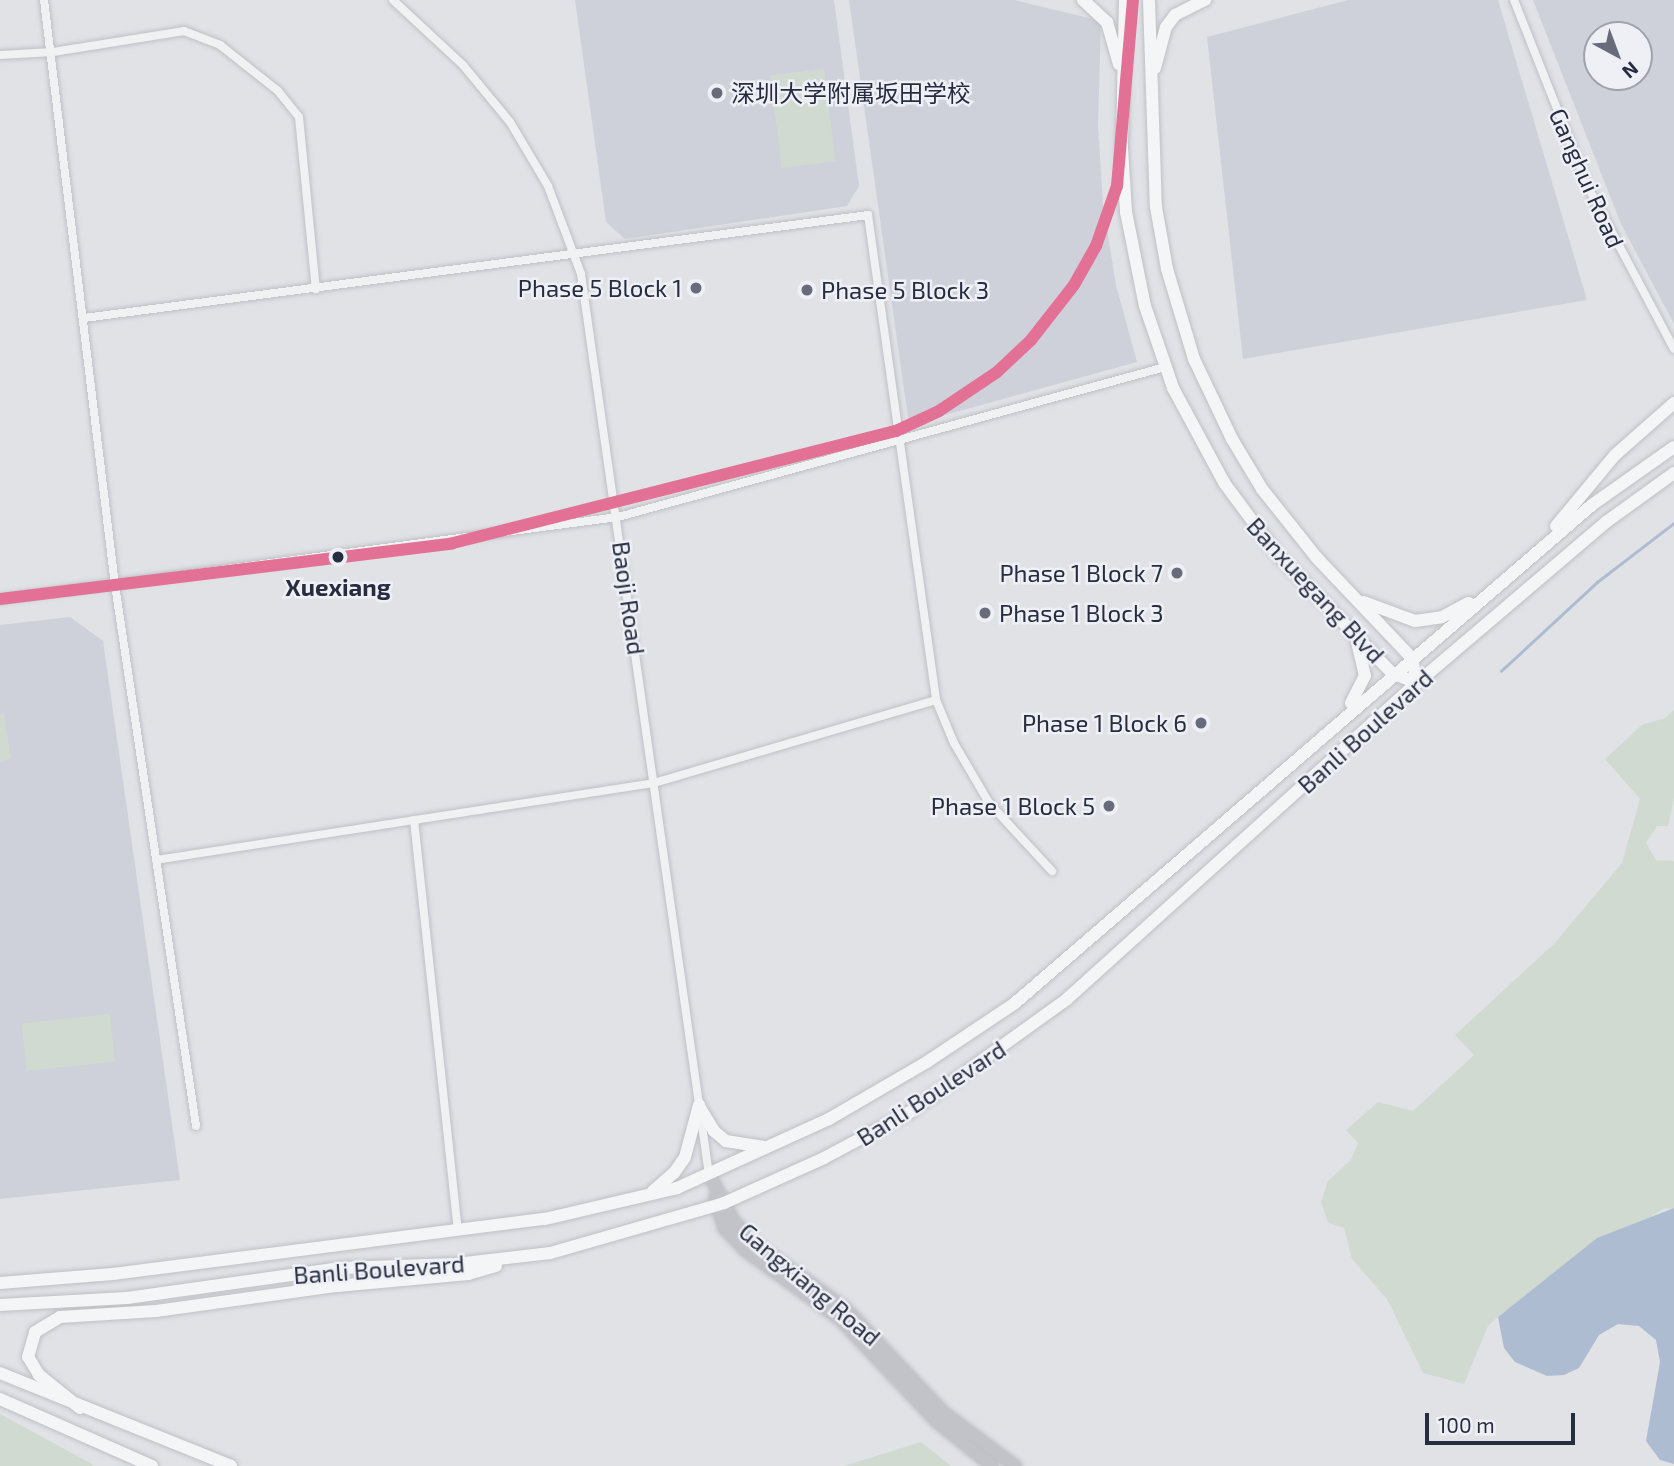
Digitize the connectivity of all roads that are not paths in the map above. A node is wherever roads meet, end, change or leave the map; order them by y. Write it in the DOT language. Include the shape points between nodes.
graph roads {
  1 [pos="44,0"];
  2 [pos="393,0"];
  3 [pos="1083,0"];
  4 [pos="1125,0"];
  5 [pos="1149,0"];
  6 [pos="1205,0"];
  7 [pos="1514,0"];
  8 [pos="53,52"];
  9 [pos="0,55"];
  10 [pos="1152,82"];
  11 [pos="1124,84"];
  12 [pos="575,255"];
  13 [pos="316,289"];
  14 [pos="85,318"];
  15 [pos="1674,349"];
  16 [pos="1165,367"];
  17 [pos="1674,403"];
  18 [pos="900,440"];
  19 [pos="1674,447"];
  20 [pos="1674,473"];
  21 [pos="618,517"];
  22 [pos="1532,555"];
  23 [pos="115,585"];
  24 [pos="1487,594"];
  25 [pos="1356,598"];
  26 [pos="0,599"];
  27 [pos="1337,615"];
  28 [pos="1412,658"];
  29 [pos="1392,673"];
  30 [pos="1418,683"];
  31 [pos="936,700"];
  32 [pos="1334,725"];
  33 [pos="654,783"];
  34 [pos="414,820"];
  35 [pos="156,860"];
  36 [pos="1052,872"];
  37 [pos="699,1105"];
  38 [pos="196,1126"];
  39 [pos="769,1147"];
  40 [pos="709,1174"];
  41 [pos="642,1196"];
  42 [pos="721,1205"];
  43 [pos="458,1231"];
  44 [pos="515,1258"];
  45 [pos="0,1283"];
  46 [pos="0,1305"];
  47 [pos="0,1373"];
  48 [pos="0,1399"];
  49 [pos="80,1408"];
  50 [pos="152,1466"];
  51 [pos="231,1466"];
  52 [pos="992,1466"];
  53 [pos="1015,1466"];
  1 -- 8 [label="street"];
  2 -- 12 [label="street, Baoji Road" via="463,65 510,122 548,186"];
  3 -- 11 [label="main road" via="1107,22"];
  4 -- 11 [label="main road, Banxuegang Blvd"];
  5 -- 10 [label="main road"];
  6 -- 10 [label="main road" via="1175,15 1166,27"];
  7 -- 15 [label="street, Ganghui Road" via="1588,189"];
  8 -- 9 [label="street"];
  8 -- 13 [label="street" via="184,31 220,45 278,91 299,117"];
  8 -- 14 [label="street"];
  10 -- 25 [label="main road" via="1152,166 1160,238 1194,359 1262,489 1309,550"];
  11 -- 16 [label="main road, Banxuegang Blvd" via="1122,148 1129,233"];
  12 -- 13 [label="street"];
  12 -- 18 [label="street" via="868,215"];
  12 -- 21 [label="street, Baoji Road" via="591,322"];
  13 -- 14 [label="street"];
  14 -- 23 [label="street"];
  16 -- 18 [label="street"];
  16 -- 27 [label="main road, Banxuegang Blvd" via="1195,435 1241,508 1277,554"];
  17 -- 22 [label="main road" via="1615,456"];
  18 -- 21 [label="street"];
  18 -- 31 [label="street"];
  19 -- 22 [label="main road, Banli Boulevard"];
  20 -- 30 [label="main road, Banli Boulevard" via="1606,522"];
  21 -- 23 [label="street"];
  21 -- 33 [label="street, Baoji Road"];
  22 -- 24 [label="main road, Banli Boulevard"];
  23 -- 26 [label="street"];
  23 -- 35 [label="street"];
  24 -- 25 [label="main road" via="1424,621 1398,618"];
  24 -- 28 [label="main road, Banli Boulevard"];
  25 -- 28 [label="main road"];
  27 -- 29 [label="main road, Banxuegang Blvd"];
  27 -- 32 [label="main road" via="1360,646 1365,668 1360,690"];
  28 -- 29 [label="main road, Banli Boulevard"];
  28 -- 30 [label="main road"];
  29 -- 30 [label="main road, Banxuegang Blvd"];
  29 -- 32 [label="main road, Banli Boulevard"];
  30 -- 42 [label="main road, Banli Boulevard" via="1132,942 1009,1043 910,1112"];
  31 -- 33 [label="street"];
  31 -- 36 [label="street" via="959,753 989,803"];
  32 -- 39 [label="main road, Banli Boulevard" via="1015,1003 927,1062 829,1119"];
  33 -- 34 [label="street"];
  33 -- 37 [label="street, Baoji Road"];
  34 -- 35 [label="street"];
  34 -- 43 [label="street"];
  35 -- 38 [label="street"];
  37 -- 39 [label="main road" via="714,1131 726,1140 747,1147"];
  37 -- 40 [label="street, Baoji Road"];
  37 -- 41 [label="main road" via="680,1166 667,1181"];
  39 -- 40 [label="main road, Banli Boulevard"];
  40 -- 41 [label="main road, Banli Boulevard"];
  40 -- 42 [label="street, Gangxiang Road"];
  41 -- 43 [label="main road, Banli Boulevard" via="545,1219"];
  42 -- 44 [label="main road, Banli Boulevard" via="645,1229"];
  42 -- 52 [label="street, Gangxiang Road" via="724,1228 746,1251 839,1318 936,1421"];
  42 -- 53 [label="street, Gangxiang Road" via="754,1243 846,1309 944,1413"];
  43 -- 45 [label="main road, Banli Boulevard" via="113,1274"];
  44 -- 46 [label="main road, Banli Boulevard" via="341,1268 140,1297"];
  44 -- 49 [label="main road" via="468,1274 337,1286 156,1311 60,1317 35,1332 28,1357 39,1375"];
  47 -- 49 [label="main road"];
  48 -- 50 [label="main road"];
  49 -- 51 [label="main road"];
}
